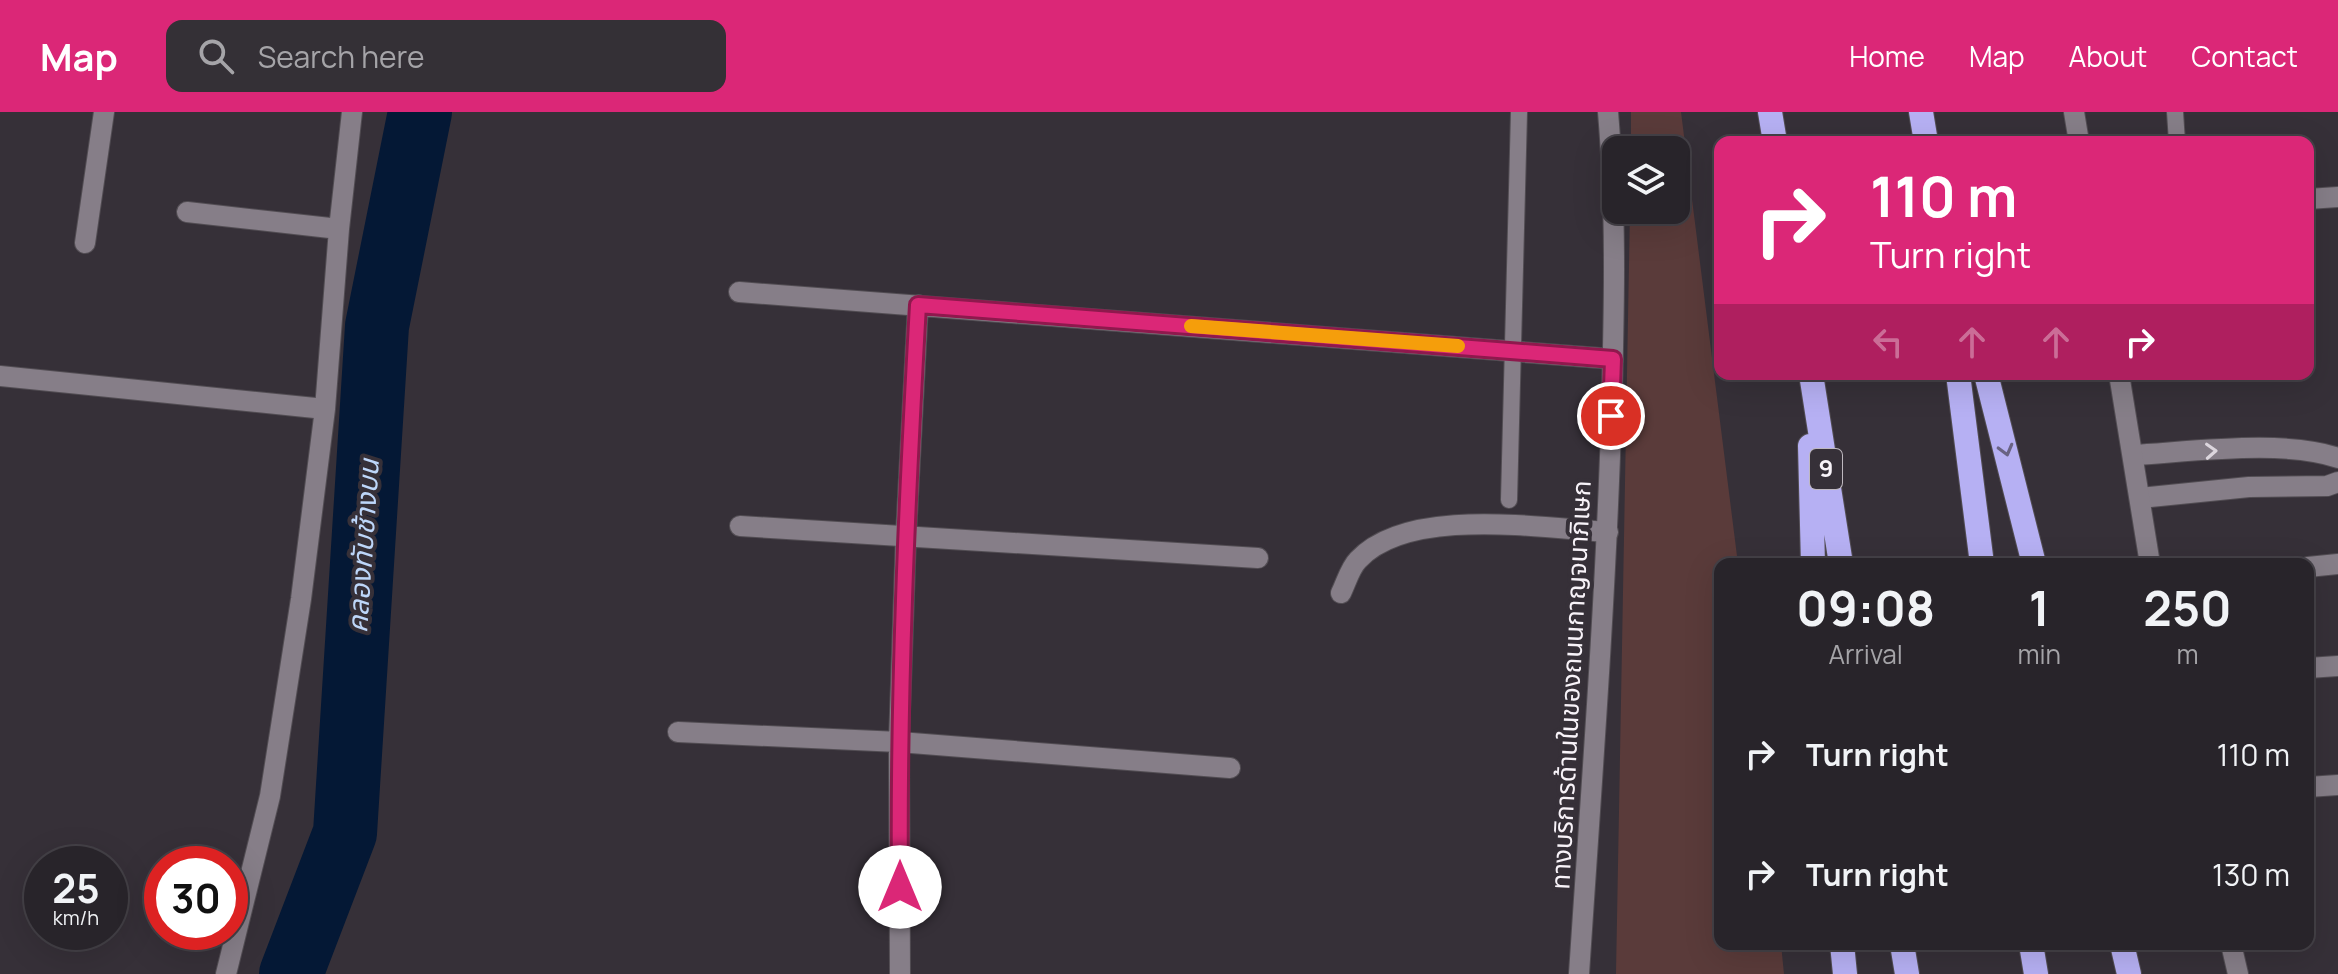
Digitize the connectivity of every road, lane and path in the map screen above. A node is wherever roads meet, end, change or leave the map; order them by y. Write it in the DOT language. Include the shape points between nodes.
graph roads {
  1 [pos="104,112"];
  2 [pos="352,112"];
  3 [pos="1519,112"];
  4 [pos="1608,112"];
  5 [pos="1770,112"];
  6 [pos="1921,112"];
  7 [pos="2074,112"];
  8 [pos="2175,112"];
  9 [pos="1774,136"];
  10 [pos="1925,136"];
  11 [pos="2078,136"];
  12 [pos="2177,136"];
  13 [pos="2338,197"];
  14 [pos="2314,199"];
  15 [pos="187,212"];
  16 [pos="339,229"];
  17 [pos="85,243"];
  18 [pos="739,292"];
  19 [pos="918,305"];
  20 [pos="1513,351"];
  21 [pos="1613,359"];
  22 [pos="0,376"];
  23 [pos="1809,380"];
  24 [pos="1810,380"];
  25 [pos="1959,380"];
  26 [pos="1988,380"];
  27 [pos="2120,380"];
  28 [pos="325,409"];
  29 [pos="2133,455"];
  30 [pos="2338,458"];
  31 [pos="2338,482"];
  32 [pos="2140,498"];
  33 [pos="1509,500"];
  34 [pos="740,526"];
  35 [pos="1608,532"];
  36 [pos="906,535"];
  37 [pos="1258,558"];
  38 [pos="1813,558"];
  39 [pos="1840,558"];
  40 [pos="1981,558"];
  41 [pos="2032,558"];
  42 [pos="2149,558"];
  43 [pos="2338,564"];
  44 [pos="2314,566"];
  45 [pos="1341,593"];
  46 [pos="2338,666"];
  47 [pos="2314,668"];
  48 [pos="678,732"];
  49 [pos="899,742"];
  50 [pos="1230,768"];
  51 [pos="2338,785"];
  52 [pos="2314,787"];
  53 [pos="1843,950"];
  54 [pos="1903,950"];
  55 [pos="2032,950"];
  56 [pos="2123,950"];
  57 [pos="2232,950"];
  58 [pos="226,974"];
  59 [pos="900,974"];
  60 [pos="1579,974"];
  61 [pos="1845,974"];
  62 [pos="1907,974"];
  63 [pos="2036,974"];
  64 [pos="2129,974"];
  65 [pos="2238,974"];
  1 -- 17 [label="street"];
  2 -- 16 [label="street"];
  3 -- 20 [label="lane"];
  4 -- 21 [label="street, ทางบริการด้านในของถนนกาญจนาภิเษก"];
  5 -- 9 [label="highway"];
  6 -- 10 [label="highway"];
  7 -- 11 [label="street"];
  8 -- 12 [label="lane"];
  13 -- 14 [label="street"];
  15 -- 16 [label="street"];
  16 -- 28 [label="street"];
  18 -- 19 [label="street"];
  19 -- 20 [label="street"];
  19 -- 36 [label="street"];
  20 -- 21 [label="street"];
  20 -- 33 [label="lane"];
  21 -- 35 [label="street, ทางบริการด้านในของถนนกาญจนาภิเษก"];
  22 -- 28 [label="street"];
  23 -- 38 [label="highway"];
  24 -- 39 [label="highway, 9"];
  25 -- 40 [label="highway"];
  26 -- 41 [label="highway, one-way"];
  27 -- 29 [label="street"];
  28 -- 58 [label="street" via="270,796"];
  29 -- 30 [label="street, one-way" via="2276,449"];
  29 -- 32 [label="street"];
  31 -- 32 [label="street"];
  32 -- 42 [label="street"];
  34 -- 36 [label="street"];
  35 -- 45 [label="street" via="1457,524 1413,530 1358,561"];
  35 -- 60 [label="street, ทางบริการด้านในของถนนกาญจนาภิเษก"];
  36 -- 37 [label="street"];
  36 -- 49 [label="street"];
  43 -- 44 [label="street"];
  46 -- 47 [label="street"];
  48 -- 49 [label="street"];
  49 -- 50 [label="street"];
  49 -- 59 [label="street"];
  51 -- 52 [label="street"];
  53 -- 61 [label="highway"];
  54 -- 62 [label="highway"];
  55 -- 63 [label="highway"];
  56 -- 64 [label="highway"];
  57 -- 65 [label="street"];
}
